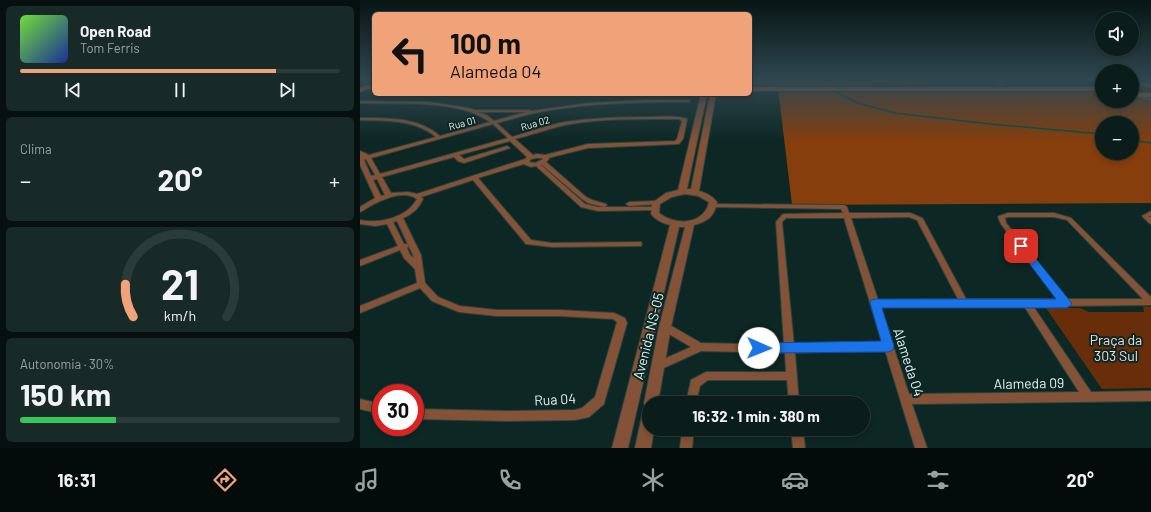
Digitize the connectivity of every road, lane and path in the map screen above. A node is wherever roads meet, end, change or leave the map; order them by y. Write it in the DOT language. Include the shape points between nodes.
graph roads {
  1 [pos="703,100"];
  2 [pos="713,100"];
  3 [pos="688,101"];
  4 [pos="360,102"];
  5 [pos="475,111"];
  6 [pos="541,111"];
  7 [pos="360,119"];
  8 [pos="494,123"];
  9 [pos="440,138"];
  10 [pos="510,139"];
  11 [pos="507,148"];
  12 [pos="361,155"];
  13 [pos="455,155"];
  14 [pos="368,157"];
  15 [pos="531,157"];
  16 [pos="541,161"];
  17 [pos="526,163"];
  18 [pos="378,176"];
  19 [pos="369,179"];
  20 [pos="475,180"];
  21 [pos="682,192"];
  22 [pos="695,192"];
  23 [pos="389,196"];
  24 [pos="419,198"];
  25 [pos="379,199"];
  26 [pos="656,206"];
  27 [pos="713,206"];
  28 [pos="360,210"];
  29 [pos="1151,213"];
  30 [pos="847,216"];
  31 [pos="399,218"];
  32 [pos="389,221"];
  33 [pos="360,222"];
  34 [pos="1151,222"];
  35 [pos="675,224"];
  36 [pos="690,224"];
  37 [pos="411,243"];
  38 [pos="638,244"];
  39 [pos="402,247"];
  40 [pos="360,263"];
  41 [pos="419,268"];
  42 [pos="421,284"];
  43 [pos="1151,302"];
  44 [pos="875,303"];
  45 [pos="964,303"];
  46 [pos="1027,304"];
  47 [pos="1066,304"];
  48 [pos="360,310"];
  49 [pos="665,327"];
  50 [pos="888,346"];
  51 [pos="700,348"];
  52 [pos="789,349"];
  53 [pos="657,367"];
  54 [pos="792,376"];
  55 [pos="652,396"];
  56 [pos="692,396"];
  57 [pos="793,396"];
  58 [pos="1088,396"];
  59 [pos="1151,396"];
  60 [pos="906,399"];
  61 [pos="360,404"];
  62 [pos="372,407"];
  63 [pos="424,414"];
  64 [pos="645,436"];
  65 [pos="687,436"];
  66 [pos="798,436"];
  67 [pos="620,448"];
  68 [pos="643,448"];
  69 [pos="686,448"];
  70 [pos="799,448"];
  71 [pos="921,448"];
  1 -- 21 [label="street"];
  2 -- 22 [label="street"];
  3 -- 6 [label="street, Rua 01" via="607,101"];
  4 -- 5 [label="street" via="429,103"];
  5 -- 6 [label="street"];
  5 -- 8 [label="street"];
  6 -- 8 [label="street, Rua 01"];
  7 -- 9 [label="street" via="410,122 430,129"];
  8 -- 9 [label="street, Rua 01"];
  8 -- 10 [label="street"];
  9 -- 14 [label="street, Rua 01"];
  10 -- 13 [label="street, Rua 02"];
  10 -- 15 [label="street"];
  10 -- 16 [label="street, Rua 02" via="588,120 685,120 677,143 588,146"];
  11 -- 13 [label="street" via="464,161"];
  12 -- 14 [label="street"];
  12 -- 19 [label="street"];
  13 -- 18 [label="street, Rua 02"];
  14 -- 18 [label="street"];
  15 -- 16 [label="street"];
  15 -- 17 [label="street"];
  16 -- 17 [label="street"];
  16 -- 26 [label="street" via="583,206 598,209"];
  17 -- 20 [label="street"];
  18 -- 19 [label="street, Rua 02"];
  18 -- 23 [label="street"];
  19 -- 25 [label="street"];
  20 -- 24 [label="street"];
  20 -- 38 [label="street" via="528,242 552,245"];
  21 -- 22 [label="street"];
  21 -- 26 [label="street" via="669,195"];
  22 -- 27 [label="street" via="709,198"];
  23 -- 24 [label="street" via="404,194"];
  23 -- 25 [label="street"];
  24 -- 31 [label="street" via="415,208"];
  25 -- 28 [label="street"];
  26 -- 35 [label="street" via="655,214 659,219"];
  27 -- 30 [label="street" via="844,207"];
  27 -- 36 [label="street" via="704,218"];
  29 -- 34 [label="street" via="1145,216"];
  30 -- 44 [label="street, Alameda 04"];
  30 -- 45 [label="street" via="910,215 920,219"];
  30 -- 52 [label="street" via="790,215 784,216 779,222"];
  31 -- 32 [label="street"];
  31 -- 37 [label="street"];
  32 -- 33 [label="street" via="371,224"];
  32 -- 39 [label="street"];
  35 -- 36 [label="street"];
  35 -- 67 [label="street, Avenida NS-05"];
  36 -- 49 [label="street, Avenida NS-05"];
  37 -- 39 [label="street"];
  37 -- 41 [label="street" via="417,255"];
  39 -- 40 [label="street"];
  39 -- 41 [label="street" via="413,264"];
  41 -- 42 [label="street"];
  42 -- 48 [label="street"];
  42 -- 63 [label="street, Rua 04" via="435,299 459,309 497,313 614,316 622,320 600,400 585,412 575,415 507,416"];
  43 -- 47 [label="street"];
  43 -- 47 [label="street" via="1064,217 1054,214 1001,217"];
  44 -- 45 [label="street"];
  44 -- 50 [label="street, Alameda 04"];
  45 -- 46 [label="street"];
  46 -- 47 [label="street"];
  46 -- 58 [label="street"];
  49 -- 51 [label="street"];
  49 -- 53 [label="street, Avenida NS-05"];
  50 -- 52 [label="street"];
  50 -- 60 [label="street, Alameda 04"];
  51 -- 52 [label="street"];
  51 -- 53 [label="street"];
  52 -- 54 [label="street"];
  53 -- 55 [label="street, Avenida NS-05"];
  54 -- 56 [label="street" via="706,376 695,383"];
  54 -- 57 [label="street"];
  58 -- 59 [label="street, Alameda 09"];
  58 -- 60 [label="street, Alameda 09"];
  60 -- 71 [label="street, Alameda 04"];
  61 -- 62 [label="street"];
  64 -- 68 [label="street"];
  65 -- 69 [label="street"];
  66 -- 70 [label="street"];
}
